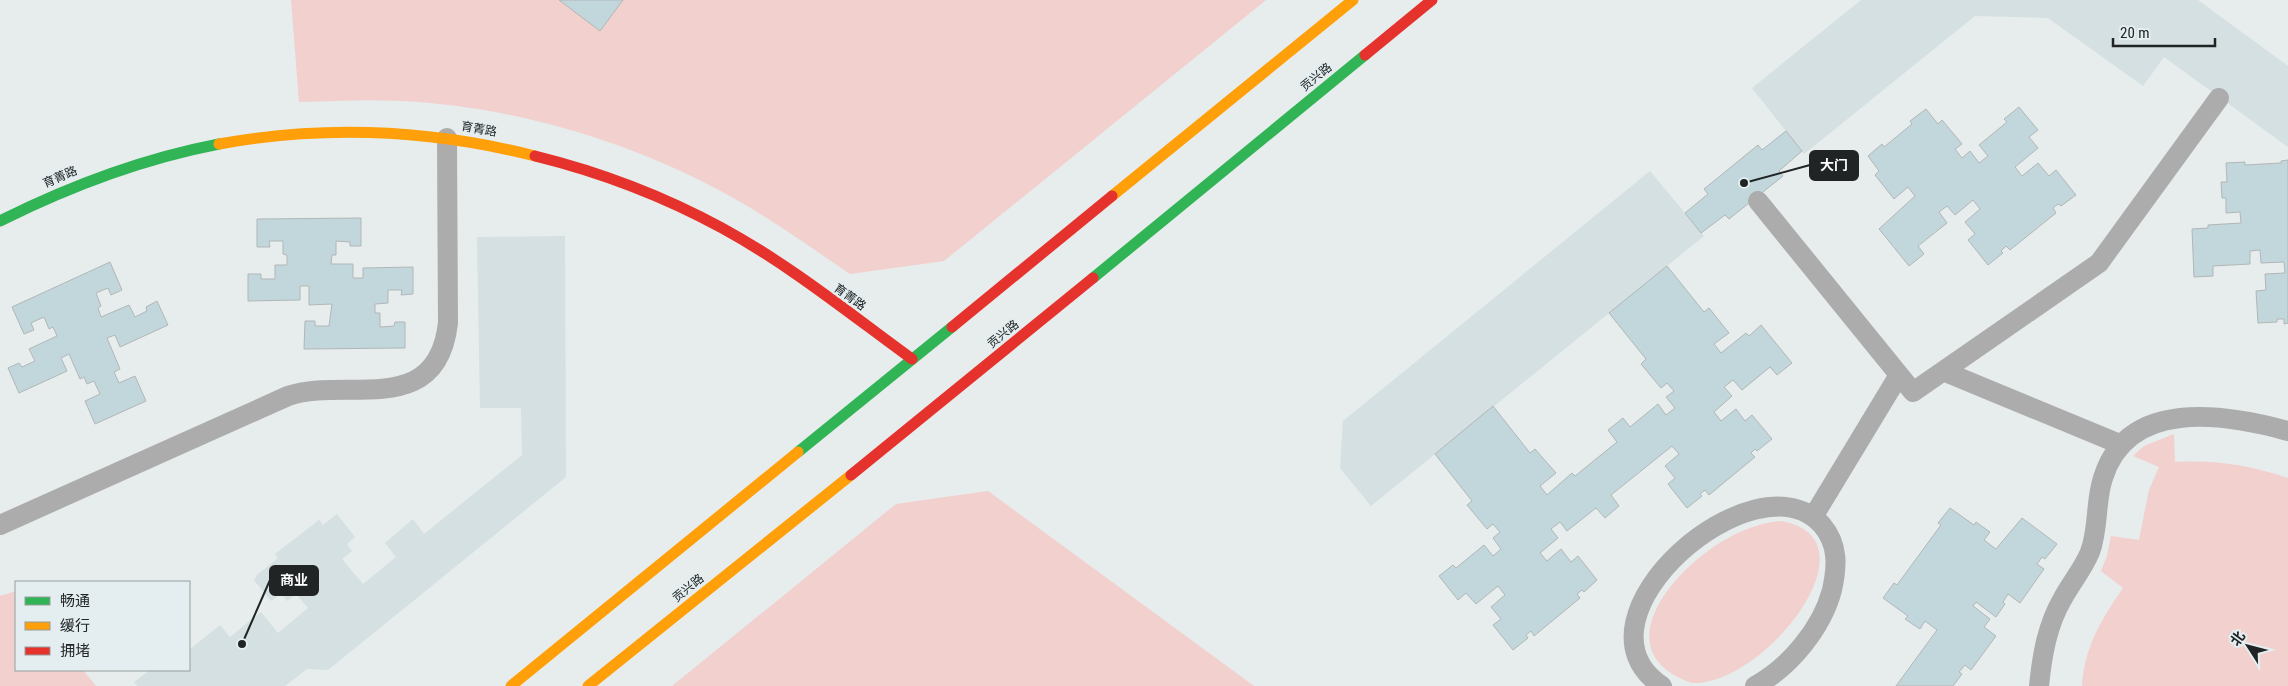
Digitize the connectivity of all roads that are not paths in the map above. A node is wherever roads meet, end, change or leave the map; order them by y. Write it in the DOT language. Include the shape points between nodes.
graph roads {
  1 [pos="1353,0"];
  2 [pos="1432,0"];
  3 [pos="2219,98"];
  4 [pos="447,138"];
  5 [pos="1758,201"];
  6 [pos="0,221"];
  7 [pos="912,359"];
  8 [pos="1943,371"];
  9 [pos="1899,375"];
  10 [pos="2288,432"];
  11 [pos="2122,445"];
  12 [pos="1813,517"];
  13 [pos="0,525"];
  14 [pos="511,686"];
  15 [pos="588,686"];
  16 [pos="1662,686"];
  17 [pos="1755,686"];
  18 [pos="2039,686"];
  1 -- 7 [label="main road"];
  2 -- 15 [label="main road, 贡兴路"];
  3 -- 8 [label="lane" via="2099,262"];
  4 -- 6 [label="main road, 育菁路" via="385,132 328,132 223,143 100,176"];
  4 -- 7 [label="main road, 育菁路" via="545,157 613,179 676,205 722,228 780,264"];
  4 -- 13 [label="lane" via="448,323 437,359 426,371 414,381 381,390 314,390 288,396"];
  5 -- 9 [label="lane"];
  7 -- 14 [label="main road"];
  8 -- 9 [label="lane" via="1913,392"];
  8 -- 11 [label="lane"];
  9 -- 12 [label="lane"];
  10 -- 11 [label="lane" via="2262,424 2218,418 2173,417 2142,429"];
  11 -- 18 [label="lane" via="2103,476 2095,539 2061,600 2047,637"];
  12 -- 16 [label="lane" via="1788,506 1760,508 1717,525 1671,562 1634,618 1634,648 1641,664"];
  12 -- 17 [label="lane" via="1834,545 1837,566 1830,595 1805,642 1776,672"];
}
